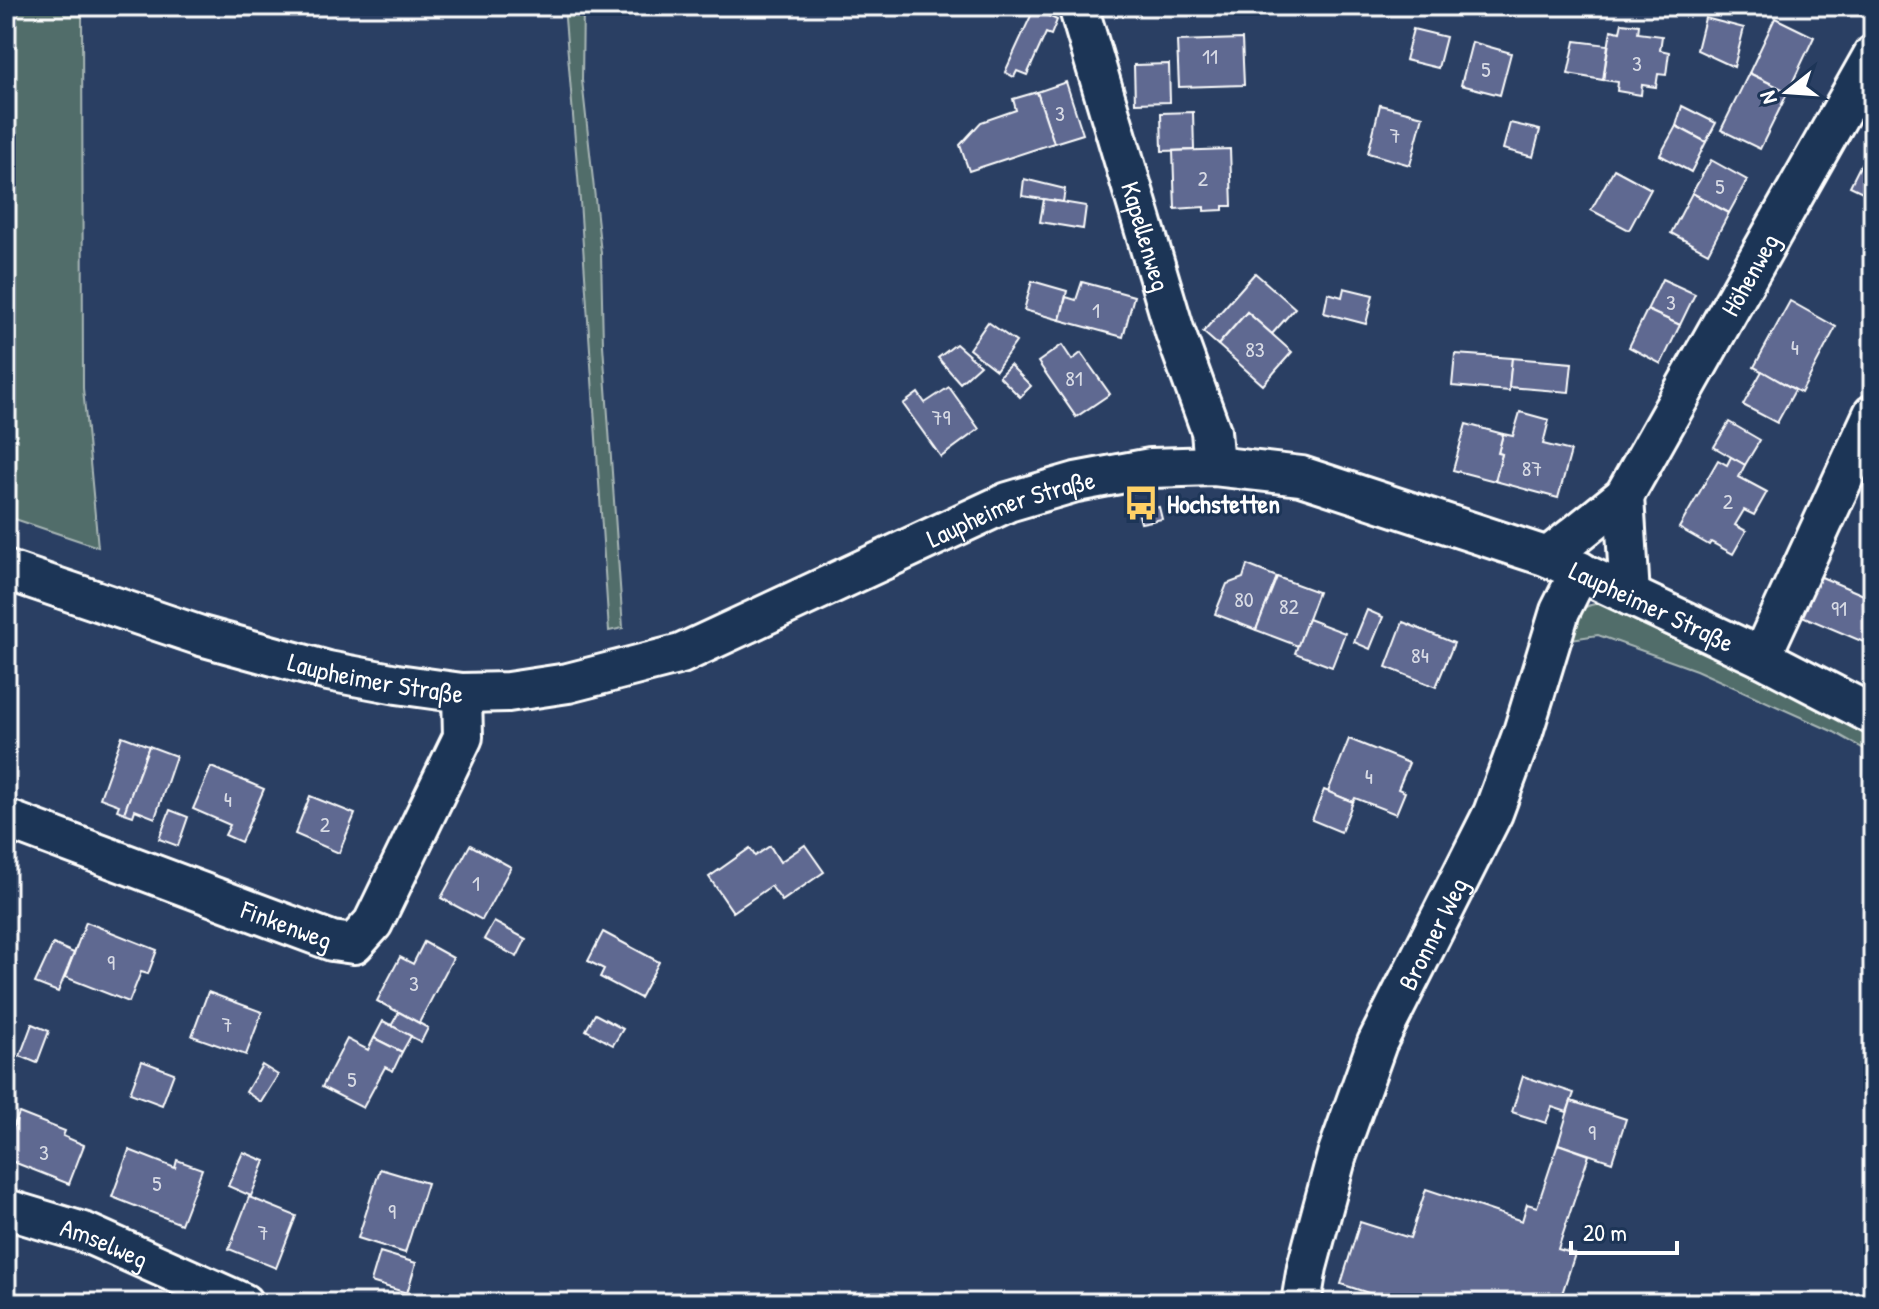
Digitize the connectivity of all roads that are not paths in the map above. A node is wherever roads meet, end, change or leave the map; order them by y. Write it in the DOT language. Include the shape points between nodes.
graph roads {
  1 [pos="1078,6"];
  2 [pos="1873,55"];
  3 [pos="1873,414"];
  4 [pos="1214,466"];
  5 [pos="1624,496"];
  6 [pos="1564,564"];
  7 [pos="6,570"];
  8 [pos="1630,596"];
  9 [pos="1761,657"];
  10 [pos="462,693"];
  11 [pos="1873,715"];
  12 [pos="6,819"];
  13 [pos="6,1209"];
  14 [pos="243,1303"];
  15 [pos="1301,1303"];
  1 -- 4 [label="street, Kapellenweg" via="1175,332 1211,431"];
  2 -- 5 [label="street, Höhenweg"];
  3 -- 9 [label="street, Laupheimer Straße"];
  4 -- 6 [label="street, Laupheimer Straße" via="1301,476"];
  4 -- 10 [label="street, Laupheimer Straße" via="1151,468 1008,502 681,654 568,683"];
  5 -- 6 [label="street, Höhenweg"];
  5 -- 8 [label="street"];
  6 -- 8 [label="street, Laupheimer Straße"];
  6 -- 15 [label="street, Bronner Weg" via="1560,611 1523,732 1493,813 1377,1043 1337,1155"];
  7 -- 10 [label="street, Laupheimer Straße" via="201,636 328,671"];
  8 -- 9 [label="street, Laupheimer Straße"];
  9 -- 11 [label="street"];
  10 -- 12 [label="street, Finkenweg" via="463,737 373,923 354,944 332,941"];
  13 -- 14 [label="street, Amselweg" via="86,1233"];
}
